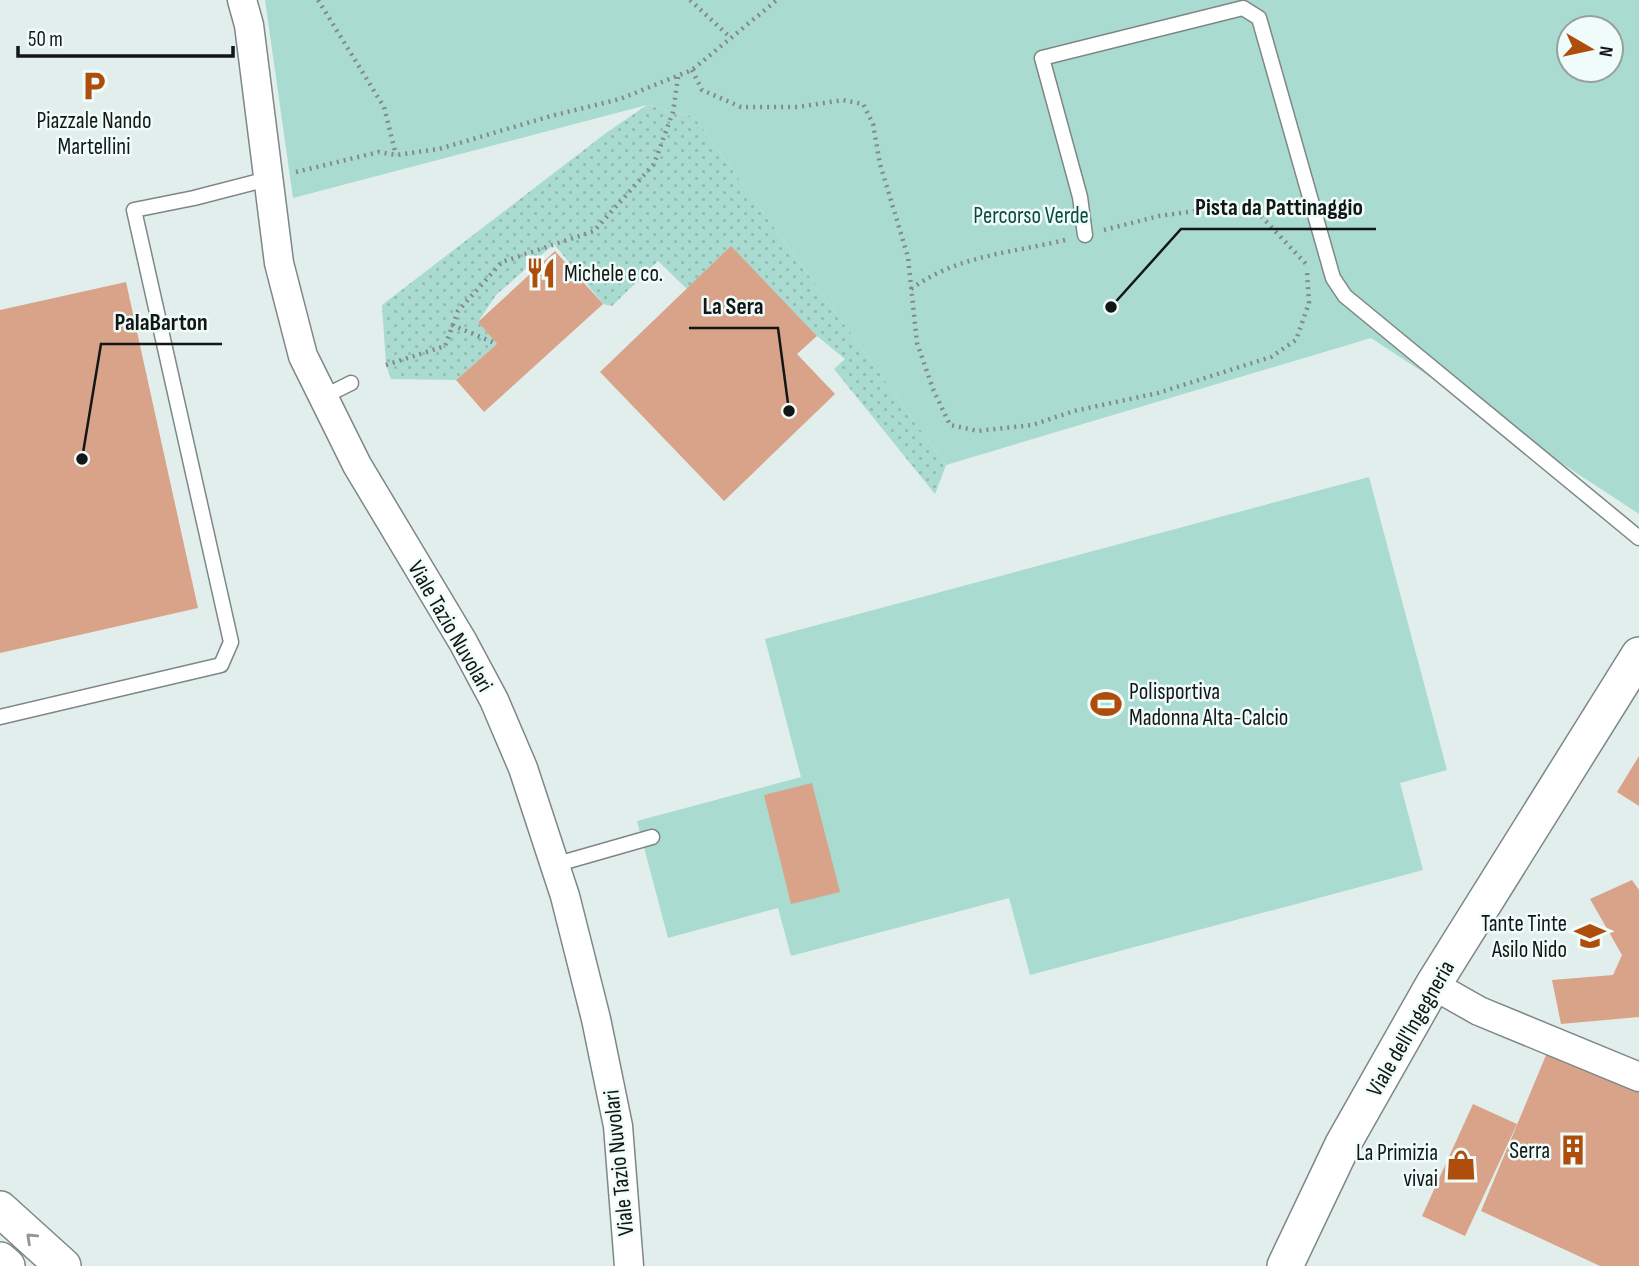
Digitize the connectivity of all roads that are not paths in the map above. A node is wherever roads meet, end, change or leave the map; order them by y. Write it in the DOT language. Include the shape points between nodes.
graph roads {
  1 [pos="242,0"];
  2 [pos="268,179"];
  3 [pos="1085,234"];
  4 [pos="351,383"];
  5 [pos="323,397"];
  6 [pos="1639,538"];
  7 [pos="1639,655"];
  8 [pos="0,717"];
  9 [pos="652,837"];
  10 [pos="554,864"];
  11 [pos="1433,985"];
  12 [pos="1639,1077"];
  13 [pos="0,1209"];
  14 [pos="0,1260"];
  15 [pos="6,1266"];
  16 [pos="63,1266"];
  17 [pos="629,1266"];
  18 [pos="1285,1266"];
  1 -- 2 [label="street, Viale Tazio Nuvolari"];
  2 -- 5 [label="street, Viale Tazio Nuvolari" via="279,263 303,356"];
  2 -- 8 [label="lane" via="134,210 231,642 221,665"];
  3 -- 6 [label="lane" via="1080,197 1042,58 1243,8 1259,18 1333,278 1345,296"];
  4 -- 5 [label="lane"];
  5 -- 10 [label="street, Viale Tazio Nuvolari" via="357,465 494,701 523,768"];
  7 -- 11 [label="street, Viale dell'Ingegneria"];
  9 -- 10 [label="lane"];
  10 -- 17 [label="street, Viale Tazio Nuvolari" via="596,1019 618,1126"];
  11 -- 12 [label="street" via="1479,1011"];
  11 -- 18 [label="street, Viale dell'Ingegneria" via="1343,1144"];
  16 -- 13 [label="street, one-way"];
  14 -- 15 [label="street"];
}
